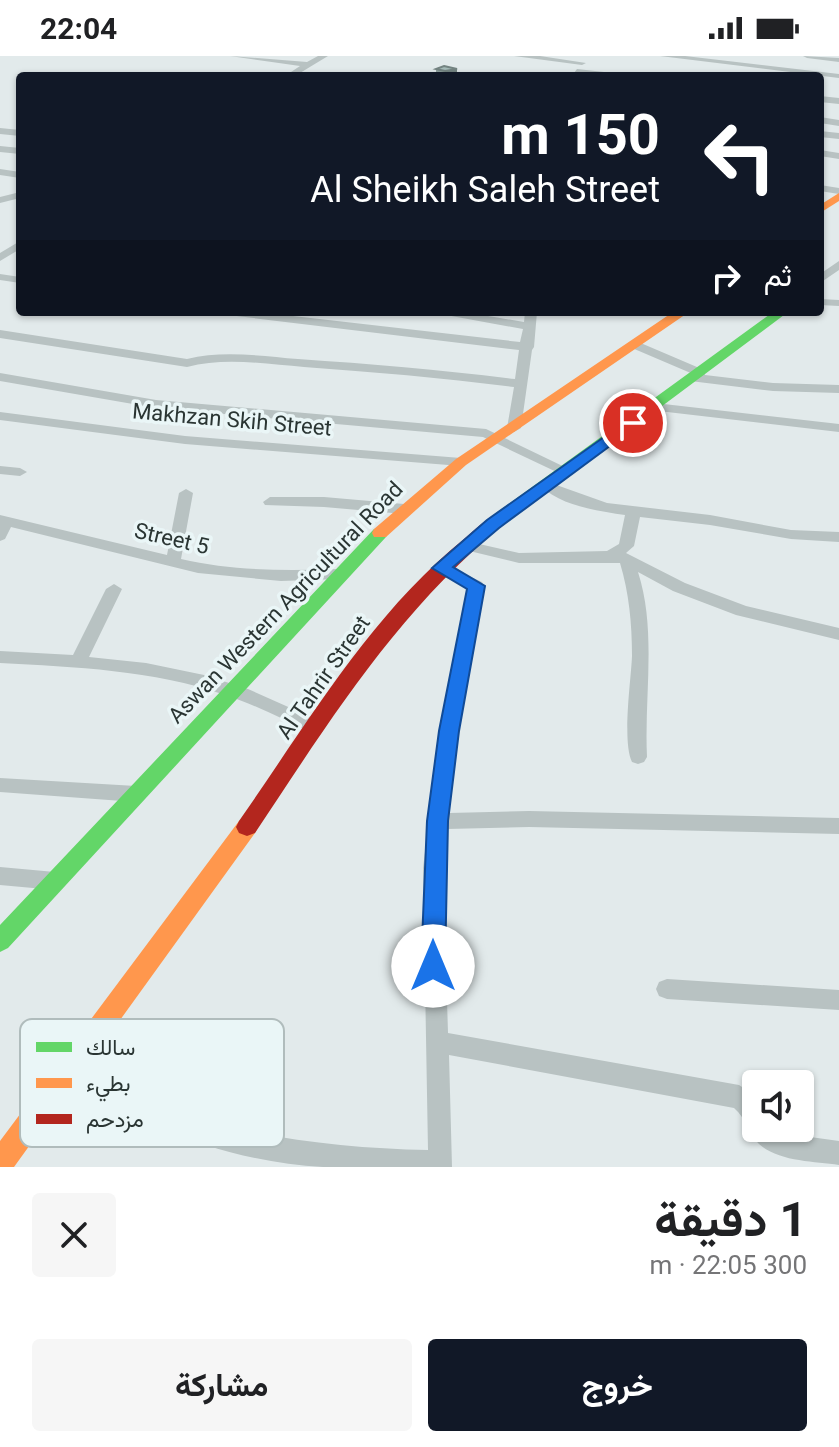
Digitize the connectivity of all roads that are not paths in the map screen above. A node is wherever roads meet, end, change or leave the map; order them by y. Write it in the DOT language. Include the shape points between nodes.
graph roads {
  1 [pos="234,56"];
  2 [pos="324,56"];
  3 [pos="518,56"];
  4 [pos="664,56"];
  5 [pos="807,56"];
  6 [pos="839,60"];
  7 [pos="309,65"];
  8 [pos="580,66"];
  9 [pos="297,72"];
  10 [pos="605,72"];
  11 [pos="804,72"];
  12 [pos="839,193"];
  13 [pos="824,206"];
  14 [pos="262,316"];
  15 [pos="468,316"];
  16 [pos="530,316"];
  17 [pos="676,316"];
  18 [pos="776,316"];
  19 [pos="529,327"];
  20 [pos="0,334"];
  21 [pos="636,345"];
  22 [pos="528,347"];
  23 [pos="697,375"];
  24 [pos="0,377"];
  25 [pos="522,384"];
  26 [pos="839,389"];
  27 [pos="655,407"];
  28 [pos="0,416"];
  29 [pos="839,428"];
  30 [pos="507,433"];
  31 [pos="461,462"];
  32 [pos="0,470"];
  33 [pos="20,472"];
  34 [pos="568,472"];
  35 [pos="548,486"];
  36 [pos="186,493"];
  37 [pos="270,502"];
  38 [pos="404,509"];
  39 [pos="633,514"];
  40 [pos="4,521"];
  41 [pos="0,536"];
  42 [pos="839,537"];
  43 [pos="466,546"];
  44 [pos="619,557"];
  45 [pos="173,562"];
  46 [pos="440,568"];
  47 [pos="338,574"];
  48 [pos="114,589"];
  49 [pos="839,634"];
  50 [pos="0,657"];
  51 [pos="78,663"];
  52 [pos="231,690"];
  53 [pos="316,727"];
  54 [pos="638,757"];
  55 [pos="0,785"];
  56 [pos="136,794"];
  57 [pos="437,821"];
  58 [pos="839,826"];
  59 [pos="0,876"];
  60 [pos="55,881"];
  61 [pos="0,941"];
  62 [pos="667,989"];
  63 [pos="839,1000"];
  64 [pos="109,1019"];
  65 [pos="436,1042"];
  66 [pos="742,1100"];
  67 [pos="20,1137"];
  68 [pos="781,1142"];
  69 [pos="261,1147"];
  70 [pos="839,1153"];
  71 [pos="0,1163"];
  72 [pos="440,1164"];
  1 -- 7 [label="street"];
  2 -- 7 [label="street"];
  3 -- 8 [label="street"];
  4 -- 11 [label="street"];
  5 -- 6 [label="street"];
  7 -- 9 [label="street"];
  8 -- 10 [label="street"];
  12 -- 13 [label="street"];
  14 -- 22 [label="street"];
  15 -- 19 [label="street"];
  16 -- 19 [label="street"];
  17 -- 21 [label="street, Aswan Western Agricultural Road"];
  18 -- 23 [label="street, Al Tahrir Street"];
  19 -- 22 [label="street"];
  20 -- 25 [label="street" via="187,363 205,358 260,360"];
  21 -- 23 [label="street"];
  21 -- 30 [label="street, Aswan Western Agricultural Road"];
  22 -- 25 [label="street"];
  23 -- 26 [label="street" via="773,387"];
  23 -- 27 [label="street, Al Tahrir Street"];
  24 -- 30 [label="street" via="156,404"];
  25 -- 30 [label="street"];
  27 -- 29 [label="street"];
  27 -- 34 [label="street, Al Tahrir Street"];
  28 -- 31 [label="street, Makhzan Skih Street" via="171,439"];
  30 -- 31 [label="street, Aswan Western Agricultural Road"];
  30 -- 34 [label="street"];
  31 -- 38 [label="street, Aswan Western Agricultural Road"];
  32 -- 33 [label="street"];
  34 -- 35 [label="street, Al Tahrir Street"];
  35 -- 39 [label="street" via="582,503"];
  35 -- 43 [label="street, Al Tahrir Street"];
  36 -- 45 [label="street"];
  37 -- 38 [label="street"];
  38 -- 47 [label="street, Aswan Western Agricultural Road"];
  39 -- 42 [label="street"];
  39 -- 44 [label="street"];
  40 -- 41 [label="street"];
  40 -- 45 [label="street, Street 5"];
  43 -- 44 [label="street" via="519,558"];
  43 -- 46 [label="street, Al Tahrir Street"];
  44 -- 49 [label="street" via="742,611"];
  44 -- 54 [label="street" via="638,594 641,620"];
  45 -- 47 [label="street, Street 5" via="252,574"];
  46 -- 53 [label="street, Al Tahrir Street" via="380,636"];
  46 -- 57 [label="street" via="476,586"];
  47 -- 52 [label="street, Aswan Western Agricultural Road"];
  48 -- 51 [label="street"];
  50 -- 51 [label="street"];
  51 -- 52 [label="street"];
  52 -- 53 [label="street"];
  52 -- 56 [label="street, Aswan Western Agricultural Road"];
  53 -- 64 [label="street, Al Tahrir Street"];
  55 -- 56 [label="street"];
  56 -- 60 [label="street, Aswan Western Agricultural Road"];
  57 -- 58 [label="street"];
  57 -- 65 [label="street"];
  59 -- 60 [label="street"];
  60 -- 61 [label="street, Aswan Western Agricultural Road"];
  62 -- 63 [label="street"];
  65 -- 66 [label="street"];
  65 -- 72 [label="street"];
  67 -- 71 [label="street, Al Tahrir Street"];
  68 -- 70 [label="street"];
  69 -- 72 [label="street" via="324,1158"];
}
